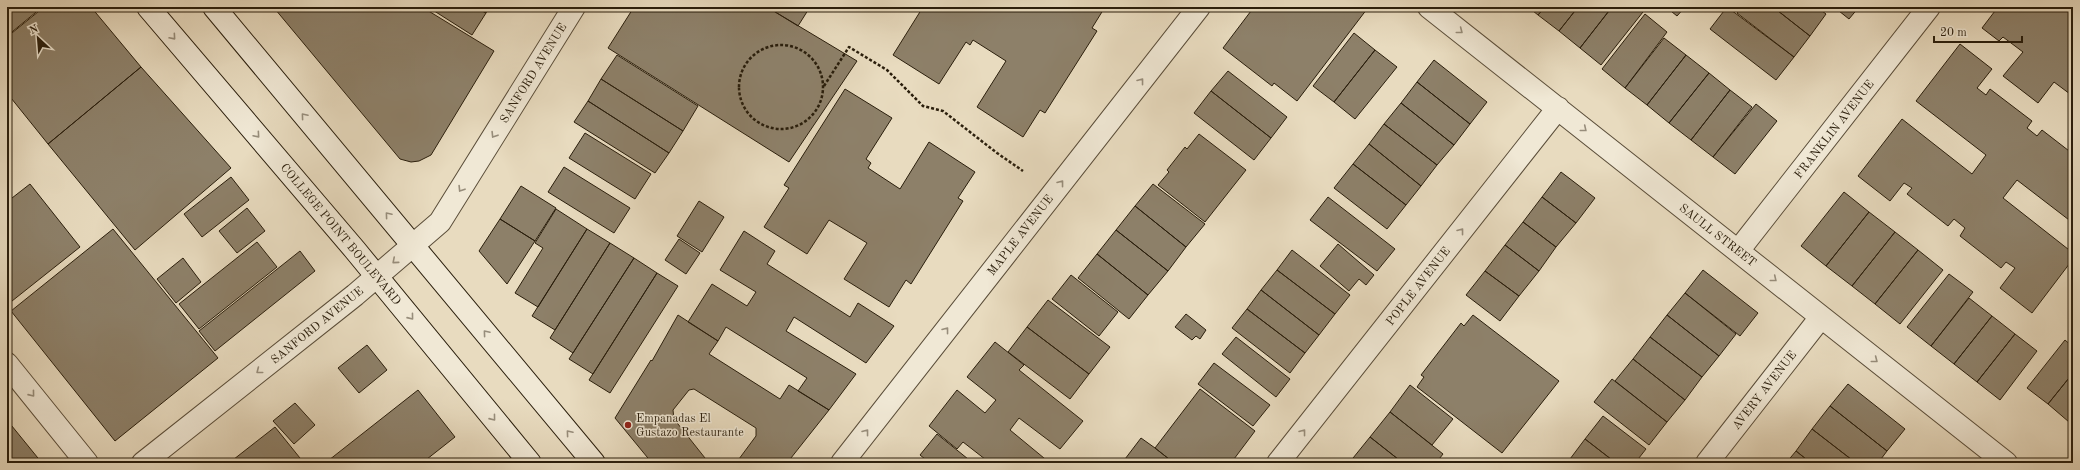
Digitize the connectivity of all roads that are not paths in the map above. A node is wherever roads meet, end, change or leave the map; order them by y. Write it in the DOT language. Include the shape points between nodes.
graph roads {
  1 [pos="148,7"];
  2 [pos="214,7"];
  3 [pos="574,7"];
  4 [pos="1199,7"];
  5 [pos="1429,7"];
  6 [pos="1929,7"];
  7 [pos="1558,108"];
  8 [pos="412,246"];
  9 [pos="1738,251"];
  10 [pos="377,276"];
  11 [pos="1821,318"];
  12 [pos="7,364"];
  13 [pos="87,463"];
  14 [pos="143,463"];
  15 [pos="530,463"];
  16 [pos="594,463"];
  17 [pos="842,463"];
  18 [pos="1278,463"];
  19 [pos="1708,463"];
  20 [pos="2006,463"];
  1 -- 10 [label="street, COLLEGE POINT BOULEVARD, one-way"];
  8 -- 2 [label="street, one-way"];
  3 -- 8 [label="street, SANFORD AVENUE, one-way" via="440,222"];
  17 -- 4 [label="street, MAPLE AVENUE, one-way"];
  5 -- 7 [label="street, SAULL STREET, one-way"];
  6 -- 9 [label="street, FRANKLIN AVENUE"];
  7 -- 9 [label="street, SAULL STREET, one-way"];
  18 -- 7 [label="street, POPLE AVENUE, one-way"];
  8 -- 10 [label="street, SANFORD AVENUE, one-way"];
  16 -- 8 [label="street, one-way"];
  9 -- 11 [label="street, SAULL STREET, one-way"];
  10 -- 14 [label="street, SANFORD AVENUE, one-way"];
  10 -- 15 [label="street, COLLEGE POINT BOULEVARD, one-way"];
  11 -- 19 [label="street, AVERY AVENUE"];
  11 -- 20 [label="street, SAULL STREET, one-way"];
  12 -- 13 [label="street, one-way"];
}
